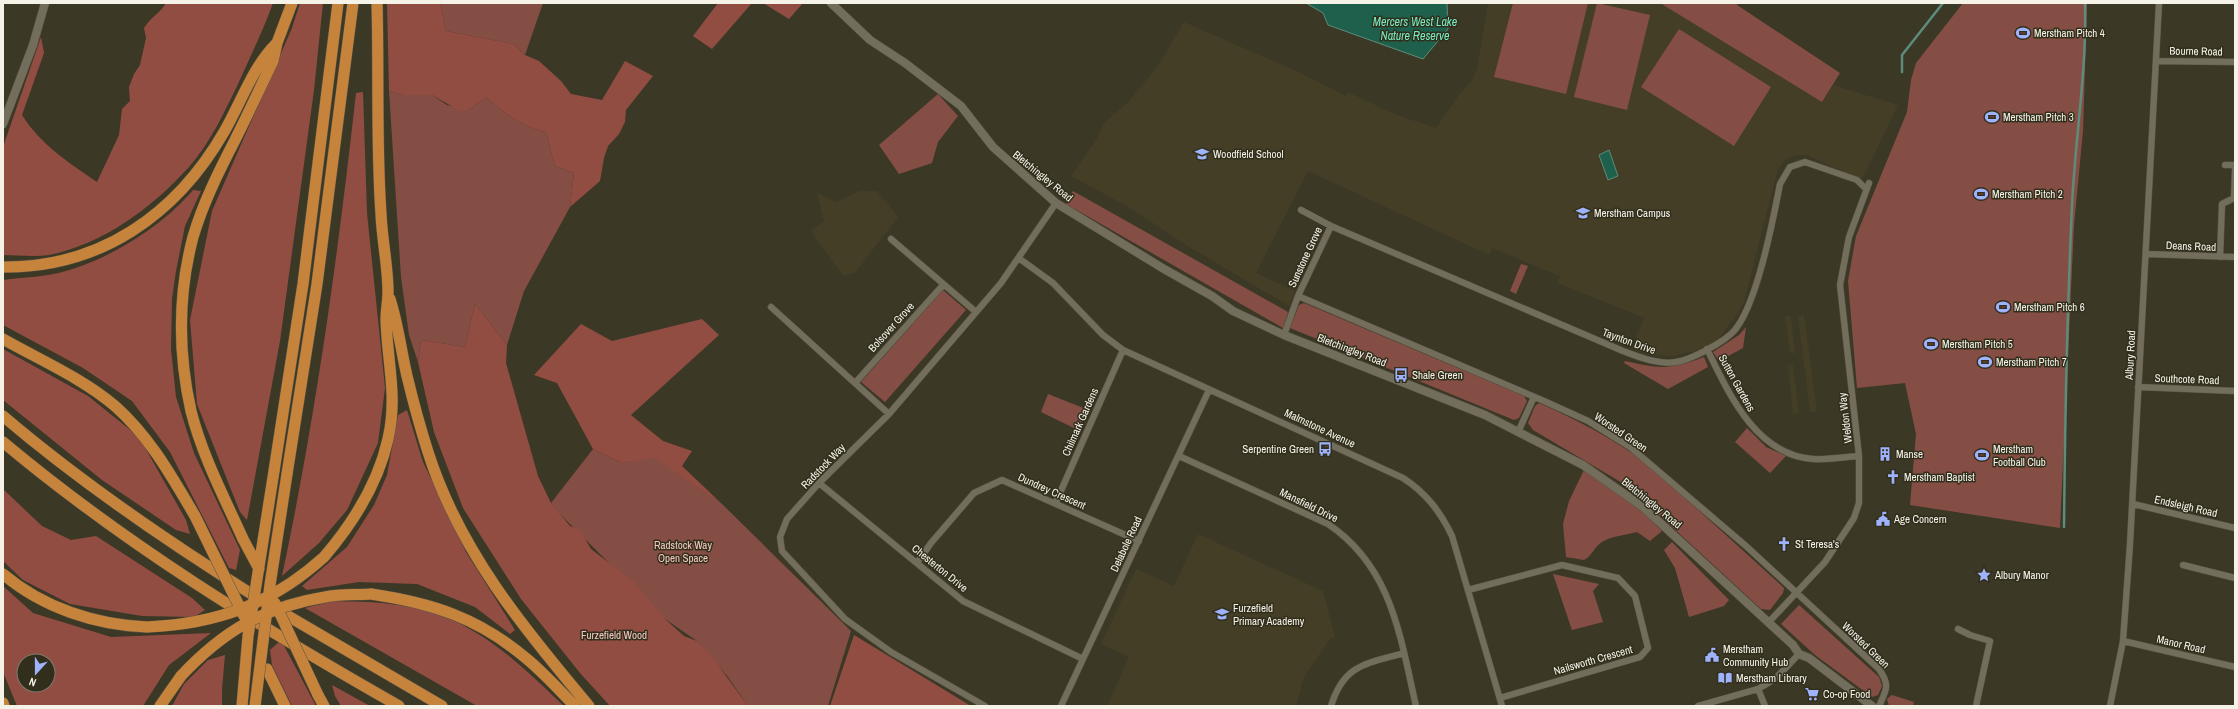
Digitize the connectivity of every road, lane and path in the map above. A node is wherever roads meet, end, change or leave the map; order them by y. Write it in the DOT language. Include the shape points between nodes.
graph roads {
  1 [pos="45,3"];
  2 [pos="292,3"];
  3 [pos="338,3"];
  4 [pos="353,3"];
  5 [pos="377,3"];
  6 [pos="831,3"];
  7 [pos="2159,3"];
  8 [pos="276,43"];
  9 [pos="2156,61"];
  10 [pos="2235,62"];
  11 [pos="3,124"];
  12 [pos="2225,164"];
  13 [pos="2235,165"];
  14 [pos="2235,170"];
  15 [pos="1867,186"];
  16 [pos="1056,203"];
  17 [pos="1301,210"];
  18 [pos="1331,226"];
  19 [pos="891,239"];
  20 [pos="2146,254"];
  21 [pos="2220,257"];
  22 [pos="2235,257"];
  23 [pos="1020,258"];
  24 [pos="3,267"];
  25 [pos="943,285"];
  26 [pos="388,292"];
  27 [pos="1298,296"];
  28 [pos="771,307"];
  29 [pos="976,312"];
  30 [pos="1284,335"];
  31 [pos="3,339"];
  32 [pos="1707,349"];
  33 [pos="1123,350"];
  34 [pos="855,383"];
  35 [pos="2138,387"];
  36 [pos="1209,390"];
  37 [pos="2235,391"];
  38 [pos="1534,397"];
  39 [pos="889,414"];
  40 [pos="3,416"];
  41 [pos="1519,430"];
  42 [pos="3,442"];
  43 [pos="1179,456"];
  44 [pos="1859,456"];
  45 [pos="819,483"];
  46 [pos="1056,502"];
  47 [pos="2133,504"];
  48 [pos="2235,528"];
  49 [pos="1139,541"];
  50 [pos="917,564"];
  51 [pos="2183,565"];
  52 [pos="3,574"];
  53 [pos="2235,578"];
  54 [pos="1468,590"];
  55 [pos="1795,594"];
  56 [pos="1768,623"];
  57 [pos="1958,629"];
  58 [pos="2123,641"];
  59 [pos="1404,653"];
  60 [pos="1800,654"];
  61 [pos="1083,659"];
  62 [pos="2235,667"];
  63 [pos="1758,689"];
  64 [pos="1500,698"];
  65 [pos="3,703"];
  66 [pos="4,706"];
  67 [pos="160,706"];
  68 [pos="242,706"];
  69 [pos="255,706"];
  70 [pos="285,706"];
  71 [pos="324,706"];
  72 [pos="399,706"];
  73 [pos="442,706"];
  74 [pos="575,706"];
  75 [pos="589,706"];
  76 [pos="984,706"];
  77 [pos="1061,706"];
  78 [pos="1331,706"];
  79 [pos="1416,706"];
  80 [pos="1502,706"];
  81 [pos="1698,706"];
  82 [pos="1765,706"];
  83 [pos="1872,706"];
  84 [pos="1879,706"];
  85 [pos="1976,706"];
  86 [pos="2110,706"];
  1 -- 11 [label="street" via="33,45"];
  2 -- 8 [label="highway"];
  3 -- 68 [label="highway, bridge" via="303,284 248,636"];
  4 -- 69 [label="highway, bridge" via="317,284 270,585"];
  5 -- 26 [label="highway" via="377,121 381,215"];
  6 -- 16 [label="street, Bletchingley Road" via="870,40 961,106 993,147"];
  7 -- 9 [label="street, Albury Road"];
  8 -- 24 [label="highway" via="264,57 215,146 191,179 164,207 131,232 103,247 78,256 38,265"];
  8 -- 71 [label="highway, bridge" via="273,61 200,218 190,253 181,315 182,362 191,411 205,454"];
  9 -- 10 [label="street, Bourne Road"];
  9 -- 20 [label="street, Albury Road"];
  12 -- 13 [label="street"];
  14 -- 21 [label="street" via="2234,198 2222,204"];
  15 -- 32 [label="street, Taynton Drive" via="1805,162 1790,167 1780,184 1751,303 1734,331"];
  15 -- 44 [label="street, Weldon Way" via="1849,237 1840,285"];
  16 -- 23 [label="street, Radstock Way"];
  16 -- 30 [label="street, Bletchingley Road" via="1233,310"];
  17 -- 18 [label="street, Taynton Drive"];
  18 -- 27 [label="street, Sunstone Grove"];
  18 -- 32 [label="street, Taynton Drive" via="1651,361 1676,362"];
  19 -- 25 [label="street"];
  20 -- 21 [label="street, Deans Road"];
  20 -- 35 [label="street, Albury Road"];
  21 -- 22 [label="street, Deans Road"];
  23 -- 29 [label="street, Radstock Way"];
  23 -- 33 [label="street, Malmstone Avenue" via="1053,282 1103,336"];
  25 -- 29 [label="street"];
  25 -- 34 [label="street, Bolsover Grove"];
  26 -- 52 [label="highway, bridge" via="386,319 393,382 392,410 388,439 378,472 348,528 324,557 288,586 239,611 180,625 148,627 116,624 69,612 36,597"];
  26 -- 75 [label="highway" via="428,452 453,518 490,579 537,645"];
  27 -- 30 [label="street"];
  27 -- 38 [label="street, Worsted Green"];
  28 -- 34 [label="street"];
  29 -- 39 [label="street, Radstock Way"];
  30 -- 41 [label="street, Bletchingley Road" via="1396,378"];
  31 -- 70 [label="highway, bridge" via="72,377 114,406 156,451 195,516"];
  32 -- 44 [label="street, Sutton Gardens" via="1747,422 1768,441 1790,454 1813,459"];
  33 -- 36 [label="street, Malmstone Avenue"];
  33 -- 46 [label="street, Chilmark Gardens"];
  34 -- 39 [label="street"];
  35 -- 37 [label="street, Southcote Road"];
  35 -- 47 [label="street, Albury Road"];
  36 -- 43 [label="street, Delabole Road"];
  36 -- 54 [label="street, Malmstone Avenue" via="1338,447 1415,486 1445,521"];
  38 -- 41 [label="street"];
  38 -- 55 [label="street, Worsted Green" via="1588,421 1630,448 1746,546"];
  39 -- 45 [label="street, Radstock Way"];
  40 -- 73 [label="highway" via="72,472 175,546 291,618"];
  41 -- 56 [label="street, Bletchingley Road" via="1589,469 1642,507"];
  42 -- 72 [label="highway" via="114,529 176,572 217,599"];
  43 -- 49 [label="street, Delabole Road"];
  43 -- 59 [label="street, Mansfield Drive" via="1328,524 1350,540 1370,563 1386,591"];
  44 -- 55 [label="street, Weldon Way" via="1858,503 1854,518 1825,562"];
  45 -- 50 [label="street, Chesterton Drive"];
  45 -- 76 [label="street, Radstock Way" via="787,519 780,537 782,551 845,619 891,652"];
  46 -- 49 [label="street, Dundrey Crescent"];
  46 -- 50 [label="street, Dundrey Crescent" via="1002,480 974,493 931,543"];
  47 -- 48 [label="street, Endsleigh Road"];
  47 -- 58 [label="street, Albury Road"];
  49 -- 61 [label="street, Delabole Road"];
  50 -- 61 [label="street, Chesterton Drive" via="963,600"];
  51 -- 53 [label="street"];
  54 -- 64 [label="street, Malmstone Avenue"];
  54 -- 64 [label="street, Nailsworth Crescent" via="1562,565 1618,578 1635,596 1648,648 1640,657"];
  55 -- 56 [label="street, Weldon Way"];
  55 -- 84 [label="street, Worsted Green" via="1879,669 1887,682 1886,692"];
  56 -- 60 [label="street, Bletchingley Road"];
  57 -- 85 [label="street" via="1990,641"];
  58 -- 62 [label="street, Manor Road"];
  58 -- 86 [label="street, Albury Road"];
  59 -- 78 [label="street" via="1351,672 1340,682"];
  59 -- 79 [label="street, Mansfield Drive"];
  60 -- 63 [label="street" via="1775,679"];
  60 -- 83 [label="street, Bletchingley Road" via="1809,658"];
  61 -- 77 [label="street, Delabole Road"];
  63 -- 81 [label="street"];
  63 -- 82 [label="street"];
  64 -- 80 [label="street, Malmstone Avenue"];
  65 -- 66 [label="highway"];
  67 -- 74 [label="highway, bridge" via="181,676 203,652 238,626 279,608 326,597 371,594 436,607 461,617 495,636 527,659"];
}
